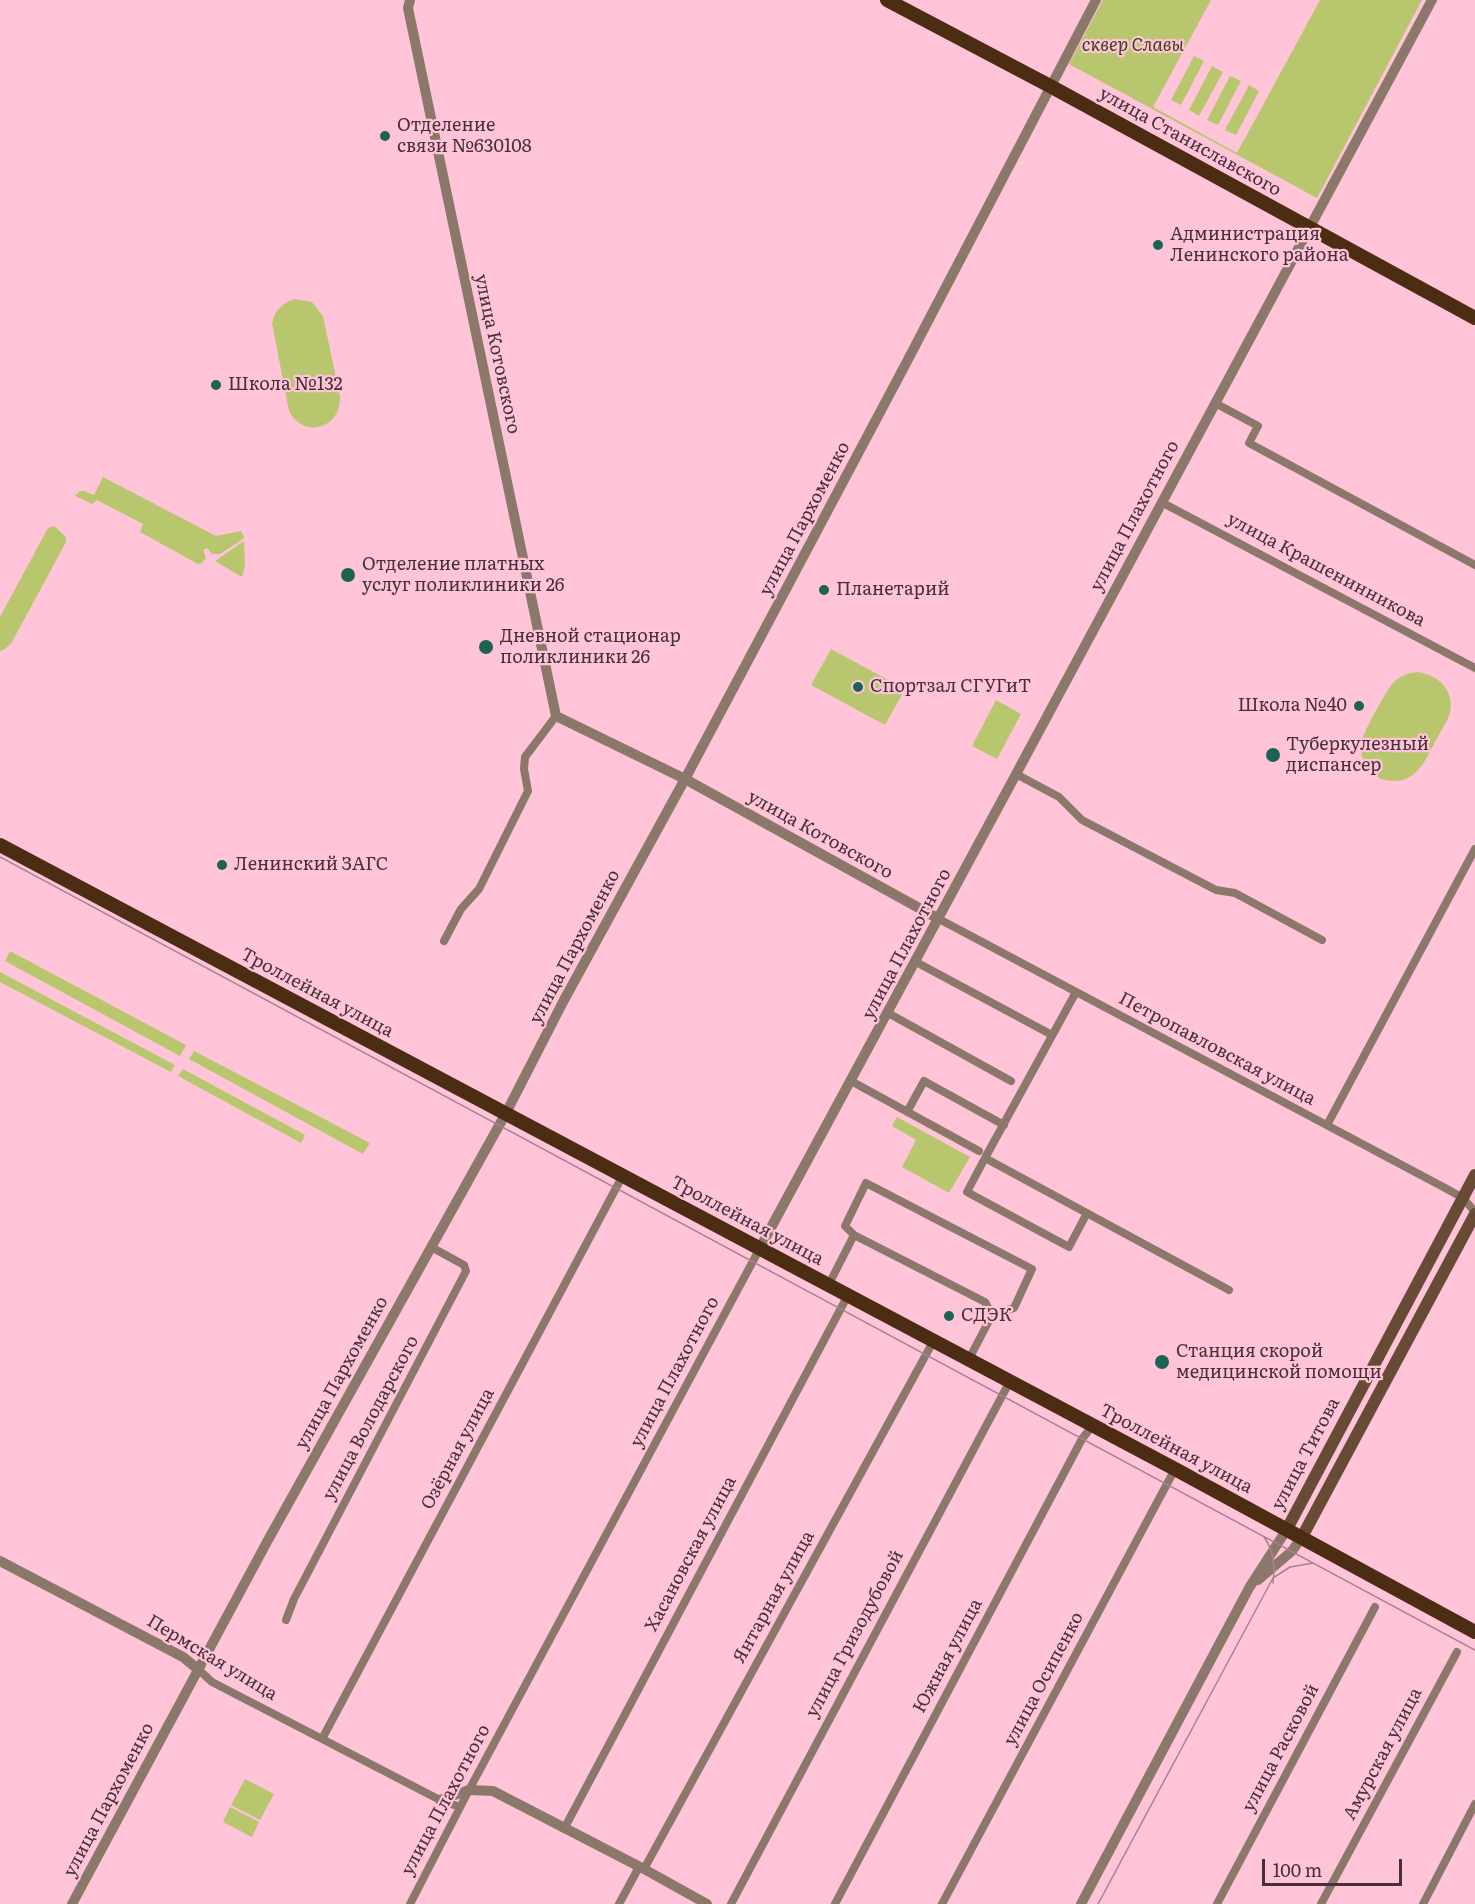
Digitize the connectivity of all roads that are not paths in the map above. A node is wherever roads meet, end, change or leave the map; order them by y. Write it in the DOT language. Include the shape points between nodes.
graph roads {
  1 [pos="410,0"];
  2 [pos="887,0"];
  3 [pos="1096,0"];
  4 [pos="1432,0"];
  5 [pos="1050,86"];
  6 [pos="1309,228"];
  7 [pos="1475,318"];
  8 [pos="1215,403"];
  9 [pos="1161,502"];
  10 [pos="1475,565"];
  11 [pos="1475,668"];
  12 [pos="556,716"];
  13 [pos="1016,774"];
  14 [pos="684,779"];
  15 [pos="0,845"];
  16 [pos="1475,849"];
  17 [pos="939,919"];
  18 [pos="1322,940"];
  19 [pos="444,941"];
  20 [pos="916,962"];
  21 [pos="1076,992"];
  22 [pos="888,1013"];
  23 [pos="1052,1035"];
  24 [pos="851,1081"];
  25 [pos="1011,1081"];
  26 [pos="907,1112"];
  27 [pos="506,1113"];
  28 [pos="1004,1125"];
  29 [pos="1327,1125"];
  30 [pos="982,1154"];
  31 [pos="623,1175"];
  32 [pos="1475,1175"];
  33 [pos="1463,1198"];
  34 [pos="1087,1213"];
  35 [pos="1475,1213"];
  36 [pos="854,1235"];
  37 [pos="431,1247"];
  38 [pos="760,1248"];
  39 [pos="829,1284"];
  40 [pos="1229,1290"];
  41 [pos="848,1295"];
  42 [pos="992,1315"];
  43 [pos="934,1340"];
  44 [pos="969,1359"];
  45 [pos="1010,1381"];
  46 [pos="1093,1425"];
  47 [pos="1175,1469"];
  48 [pos="1287,1529"];
  49 [pos="1302,1537"];
  50 [pos="0,1561"];
  51 [pos="1249,1588"];
  52 [pos="1375,1607"];
  53 [pos="286,1620"];
  54 [pos="1475,1632"];
  55 [pos="1457,1652"];
  56 [pos="199,1670"];
  57 [pos="322,1739"];
  58 [pos="468,1790"];
  59 [pos="440,1800"];
  60 [pos="1475,1804"];
  61 [pos="460,1807"];
  62 [pos="564,1829"];
  63 [pos="641,1868"];
  64 [pos="72,1904"];
  65 [pos="410,1904"];
  66 [pos="619,1904"];
  67 [pos="707,1904"];
  68 [pos="731,1904"];
  69 [pos="835,1904"];
  70 [pos="942,1904"];
  71 [pos="1081,1904"];
  72 [pos="1218,1904"];
  73 [pos="1321,1904"];
  74 [pos="1423,1904"];
  1 -- 12 [label="street, улица Котовского" via="408,8"];
  2 -- 5 [label="main road, улица Станиславского"];
  3 -- 5 [label="street, улица Пархоменко"];
  4 -- 6 [label="street, улица Плахотного"];
  5 -- 6 [label="main road, улица Станиславского"];
  5 -- 14 [label="street, улица Пархоменко"];
  6 -- 7 [label="main road, улица Станиславского"];
  6 -- 8 [label="street, улица Плахотного"];
  8 -- 9 [label="street, улица Плахотного"];
  8 -- 10 [label="street" via="1258,426 1249,443"];
  9 -- 11 [label="street, улица Крашенинникова"];
  9 -- 13 [label="street, улица Плахотного"];
  12 -- 14 [label="street, улица Котовского"];
  12 -- 19 [label="street" via="525,757 528,791 479,889 461,909"];
  13 -- 17 [label="street, улица Плахотного"];
  13 -- 18 [label="street" via="1059,797 1082,820 1216,890 1235,893"];
  14 -- 17 [label="street, улица Котовского"];
  14 -- 27 [label="street, улица Пархоменко"];
  15 -- 27 [label="main road, Троллейная улица"];
  16 -- 29 [label="street"];
  17 -- 20 [label="street, улица Плахотного"];
  17 -- 21 [label="street, Петропавловская улица"];
  20 -- 22 [label="street, улица Плахотного"];
  20 -- 23 [label="street"];
  21 -- 23 [label="street"];
  21 -- 29 [label="street, Петропавловская улица"];
  22 -- 24 [label="street, улица Плахотного"];
  22 -- 25 [label="street"];
  23 -- 28 [label="street"];
  24 -- 26 [label="street"];
  24 -- 38 [label="street, улица Плахотного"];
  26 -- 28 [label="street" via="924,1081"];
  26 -- 30 [label="street"];
  27 -- 31 [label="main road, Троллейная улица"];
  27 -- 37 [label="street, улица Пархоменко"];
  28 -- 30 [label="street"];
  29 -- 33 [label="street, Петропавловская улица"];
  30 -- 34 [label="street"];
  30 -- 34 [label="street" via="967,1192 1069,1247"];
  31 -- 38 [label="main road, Троллейная улица"];
  31 -- 57 [label="street, Озёрная улица"];
  32 -- 33 [label="main road, улица Титова"];
  33 -- 35 [label="street, Петропавловская улица"];
  33 -- 48 [label="main road, улица Титова"];
  34 -- 40 [label="street"];
  35 -- 49 [label="main road, улица Титова"];
  36 -- 39 [label="street"];
  36 -- 42 [label="street" via="985,1302"];
  36 -- 42 [label="street" via="845,1226 866,1183 1032,1269 1014,1308"];
  37 -- 53 [label="street, улица Володарского" via="464,1265 466,1271"];
  37 -- 56 [label="street, улица Пархоменко"];
  38 -- 39 [label="main road, Троллейная улица"];
  38 -- 58 [label="street, улица Плахотного"];
  39 -- 41 [label="main road, Троллейная улица"];
  41 -- 43 [label="main road, Троллейная улица"];
  41 -- 62 [label="street, Хасановская улица"];
  42 -- 44 [label="street"];
  43 -- 44 [label="main road, Троллейная улица"];
  43 -- 63 [label="street, Янтарная улица"];
  44 -- 45 [label="main road, Троллейная улица"];
  45 -- 46 [label="main road, Троллейная улица"];
  45 -- 68 [label="street, улица Гризодубовой"];
  46 -- 47 [label="main road, Троллейная улица"];
  46 -- 69 [label="street, Южная улица" via="1082,1438"];
  47 -- 48 [label="main road, Троллейная улица"];
  47 -- 70 [label="street, улица Осипенко"];
  48 -- 49 [label="main road, Троллейная улица"];
  48 -- 51 [label="street, улица Титова"];
  49 -- 51 [label="street, улица Титова" via="1292,1551"];
  49 -- 54 [label="main road, Троллейная улица"];
  50 -- 56 [label="street, Пермская улица" via="183,1657"];
  51 -- 71 [label="street, улица Титова"];
  52 -- 72 [label="street, улица Расковой"];
  55 -- 73 [label="street, Амурская улица"];
  56 -- 57 [label="street, Пермская улица" via="212,1682"];
  56 -- 64 [label="street, улица Пархоменко"];
  57 -- 59 [label="street, Пермская улица"];
  58 -- 59 [label="street"];
  58 -- 61 [label="street, улица Плахотного"];
  58 -- 62 [label="street" via="493,1791"];
  59 -- 61 [label="street, Пермская улица"];
  60 -- 74 [label="street"];
  61 -- 65 [label="street, улица Плахотного"];
  62 -- 63 [label="street"];
  63 -- 66 [label="street, Янтарная улица"];
  63 -- 67 [label="street"];
}
